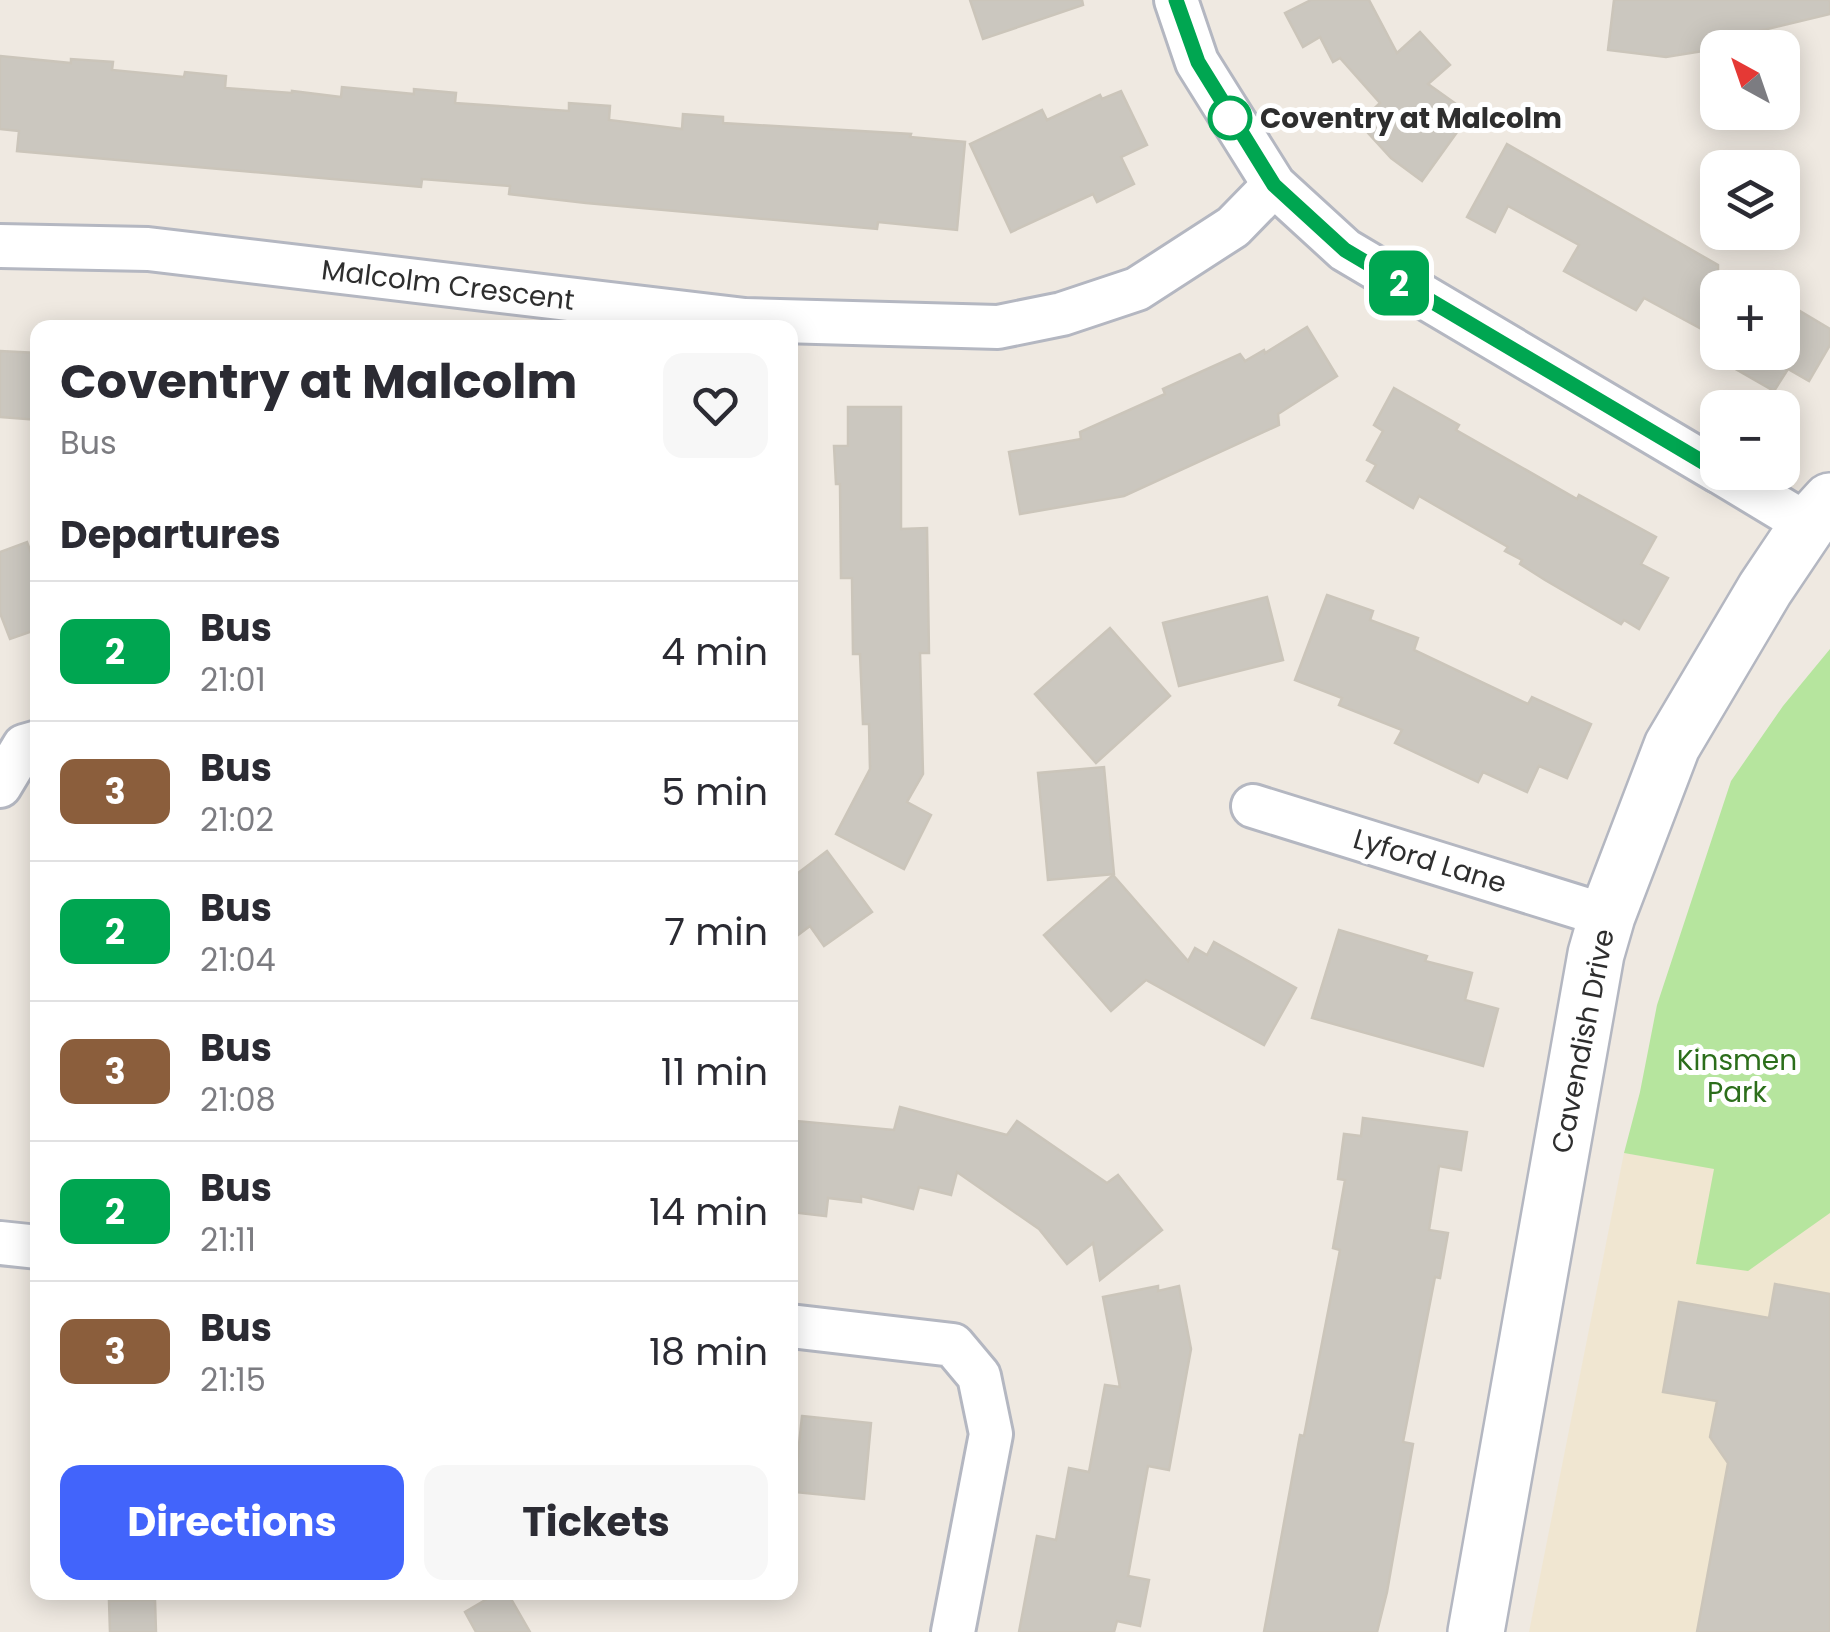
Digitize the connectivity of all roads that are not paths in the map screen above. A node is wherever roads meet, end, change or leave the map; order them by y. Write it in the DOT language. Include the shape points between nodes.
graph roads {
  1 [pos="1176,0"];
  2 [pos="1274,185"];
  3 [pos="0,246"];
  4 [pos="713,320"];
  5 [pos="798,325"];
  6 [pos="1700,461"];
  7 [pos="1763,490"];
  8 [pos="1819,513"];
  9 [pos="30,744"];
  10 [pos="0,786"];
  11 [pos="1253,806"];
  12 [pos="1606,916"];
  13 [pos="0,1243"];
  14 [pos="30,1246"];
  15 [pos="798,1327"];
  16 [pos="953,1632"];
  17 [pos="1476,1632"];
  1 -- 2 [label="street" via="1198,62"];
  2 -- 5 [label="street, Malcolm Crescent" via="1233,227 1137,289 1062,314 998,327"];
  2 -- 6 [label="street" via="1345,250"];
  3 -- 4 [label="street, Malcolm Crescent" via="148,249"];
  7 -- 8 [label="street"];
  8 -- 12 [label="street, Cavendish Drive" via="1765,589 1672,746"];
  9 -- 10 [label="street"];
  11 -- 12 [label="street, Lyford Lane"];
  12 -- 17 [label="street, Cavendish Drive"];
  13 -- 14 [label="street"];
  15 -- 16 [label="street" via="953,1345 979,1376 991,1434"];
}
